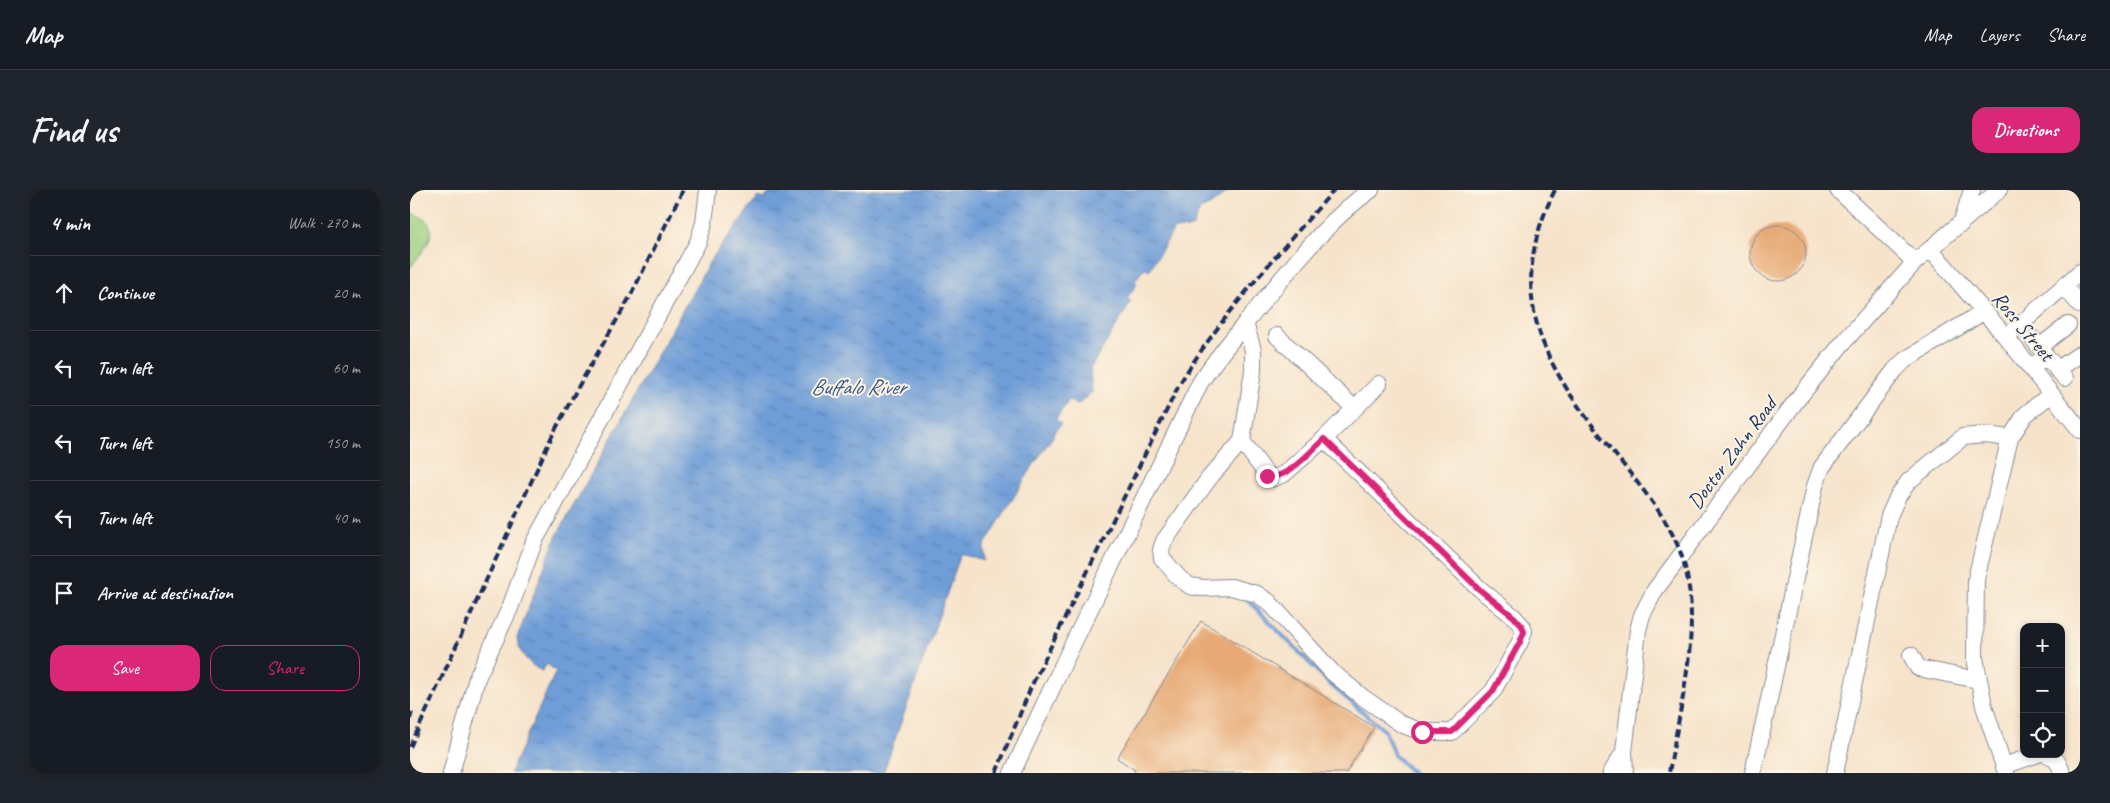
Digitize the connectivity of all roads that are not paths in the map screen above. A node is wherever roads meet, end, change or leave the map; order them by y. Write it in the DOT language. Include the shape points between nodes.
graph roads {
  1 [pos="708,190"];
  2 [pos="1371,190"];
  3 [pos="1838,190"];
  4 [pos="1972,190"];
  5 [pos="1999,190"];
  6 [pos="1961,224"];
  7 [pos="1931,250"];
  8 [pos="1915,262"];
  9 [pos="2080,272"];
  10 [pos="2064,286"];
  11 [pos="2080,305"];
  12 [pos="1983,312"];
  13 [pos="1246,323"];
  14 [pos="2068,325"];
  15 [pos="1277,336"];
  16 [pos="2006,337"];
  17 [pos="2080,354"];
  18 [pos="2048,358"];
  19 [pos="2030,368"];
  20 [pos="1378,384"];
  21 [pos="2051,394"];
  22 [pos="1354,408"];
  23 [pos="2080,430"];
  24 [pos="2010,438"];
  25 [pos="1324,439"];
  26 [pos="1242,441"];
  27 [pos="1911,655"];
  28 [pos="1978,680"];
  29 [pos="1624,752"];
  30 [pos="2030,758"];
  31 [pos="2053,758"];
  32 [pos="2005,770"];
  33 [pos="451,773"];
  34 [pos="1012,773"];
  35 [pos="1611,773"];
  36 [pos="1625,773"];
  37 [pos="1753,773"];
  38 [pos="1835,773"];
  39 [pos="2062,773"];
  1 -- 33 [label="street" via="698,242 534,542 510,608 477,678"];
  2 -- 13 [label="street" via="1303,254"];
  3 -- 8 [label="street"];
  4 -- 6 [label="street"];
  5 -- 6 [label="street, Doctor Zahn Road"];
  6 -- 7 [label="street, Doctor Zahn Road"];
  7 -- 8 [label="street, Doctor Zahn Road"];
  7 -- 12 [label="street, Ross Street"];
  8 -- 29 [label="street, Doctor Zahn Road" via="1840,345 1652,596 1638,630"];
  9 -- 10 [label="street"];
  10 -- 11 [label="street"];
  10 -- 16 [label="street"];
  12 -- 16 [label="street, Ross Street"];
  12 -- 37 [label="street" via="1905,360 1822,467 1815,486"];
  13 -- 26 [label="street" via="1253,350 1253,371"];
  13 -- 34 [label="street" via="1200,383"];
  14 -- 18 [label="street"];
  15 -- 22 [label="street"];
  16 -- 19 [label="street, Ross Street"];
  17 -- 18 [label="street"];
  18 -- 19 [label="street"];
  19 -- 21 [label="street, Ross Street"];
  20 -- 22 [label="street"];
  21 -- 23 [label="street, Ross Street"];
  21 -- 24 [label="street" via="2025,415"];
  22 -- 25 [label="street"];
  24 -- 28 [label="street" via="1976,579 1974,658"];
  24 -- 38 [label="street" via="1985,434 1963,437 1909,481 1898,496 1889,516"];
  25 -- 26 [label="street" via="1284,474 1274,478 1260,468"];
  25 -- 26 [label="street" via="1522,626 1524,632 1520,642 1493,691 1452,732 1422,732 1401,724 1360,696 1332,672 1269,602 1244,590 1190,586 1167,566 1161,550 1164,541 1210,477"];
  27 -- 28 [label="street" via="1918,668"];
  28 -- 32 [label="street"];
  29 -- 35 [label="street, Doctor Zahn Road"];
  29 -- 36 [label="street, Doctor Zahn Road"];
  30 -- 32 [label="street"];
  31 -- 39 [label="street"];
}
